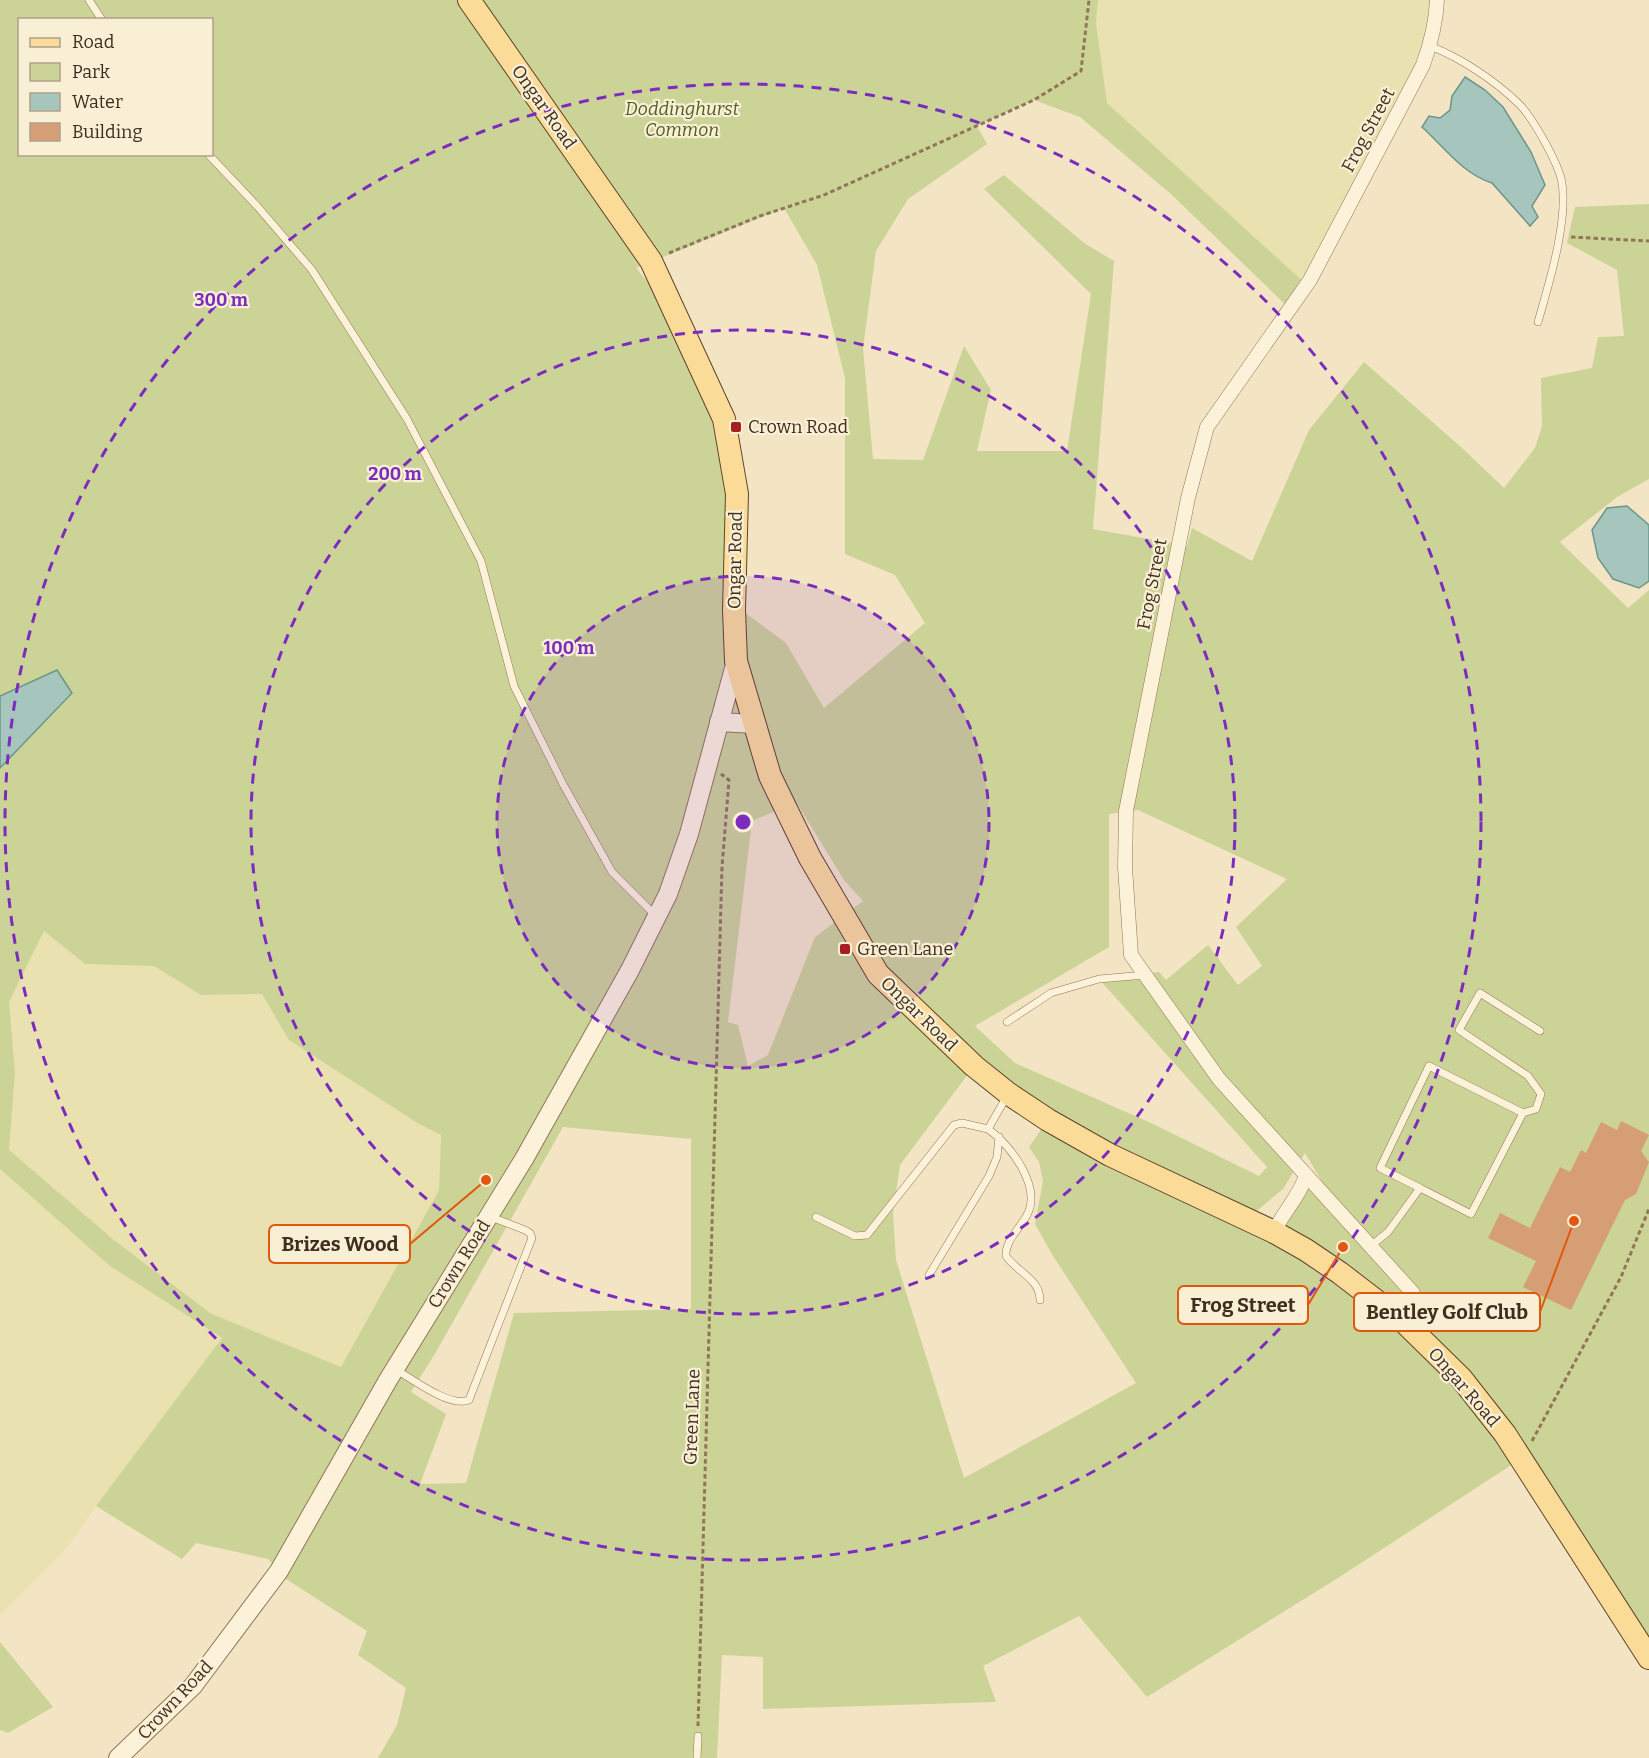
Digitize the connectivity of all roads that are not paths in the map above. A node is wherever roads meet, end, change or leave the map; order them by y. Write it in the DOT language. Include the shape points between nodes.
graph roads {
  1 [pos="89,0"];
  2 [pos="469,0"];
  3 [pos="1437,0"];
  4 [pos="101,18"];
  5 [pos="1430,46"];
  6 [pos="210,156"];
  7 [pos="1538,322"];
  8 [pos="736,661"];
  9 [pos="719,722"];
  10 [pos="754,724"];
  11 [pos="656,917"];
  12 [pos="1145,975"];
  13 [pos="1007,1022"];
  14 [pos="1540,1031"];
  15 [pos="1009,1094"];
  16 [pos="1523,1113"];
  17 [pos="988,1129"];
  18 [pos="999,1137"];
  19 [pos="1306,1175"];
  20 [pos="1420,1188"];
  21 [pos="489,1216"];
  22 [pos="816,1217"];
  23 [pos="1274,1232"];
  24 [pos="1372,1245"];
  25 [pos="929,1275"];
  26 [pos="1040,1300"];
  27 [pos="1405,1323"];
  28 [pos="394,1369"];
  29 [pos="1649,1658"];
  30 [pos="698,1736"];
  31 [pos="118,1758"];
  32 [pos="697,1758"];
  1 -- 4 [label="lane"];
  2 -- 8 [label="main road, Ongar Road" via="651,261 724,419 737,494"];
  3 -- 5 [label="street, Frog Street"];
  5 -- 7 [label="lane" via="1466,64 1521,105 1559,168 1563,207"];
  5 -- 12 [label="street, Frog Street" via="1310,280 1207,427 1188,498 1126,811 1131,955"];
  6 -- 11 [label="lane" via="312,270 406,419 481,561 514,687 612,872"];
  8 -- 9 [label="street, Crown Road"];
  8 -- 10 [label="main road, Ongar Road"];
  9 -- 10 [label="street"];
  9 -- 11 [label="street, Crown Road" via="689,834"];
  10 -- 15 [label="main road, Ongar Road" via="770,776 810,858 878,974"];
  11 -- 21 [label="street, Crown Road" via="630,970"];
  12 -- 13 [label="lane" via="1099,979 1051,993"];
  12 -- 19 [label="street, Frog Street" via="1219,1079"];
  14 -- 16 [label="lane" via="1480,993 1459,1030 1528,1076 1541,1094 1536,1108"];
  15 -- 17 [label="lane"];
  15 -- 23 [label="main road, Ongar Road" via="1110,1155"];
  16 -- 20 [label="lane" via="1471,1214"];
  16 -- 20 [label="lane" via="1429,1066 1380,1168"];
  17 -- 18 [label="lane"];
  17 -- 22 [label="lane" via="954,1125 867,1234 855,1236"];
  18 -- 25 [label="lane" via="997,1157 989,1176"];
  18 -- 26 [label="lane" via="1029,1182 1032,1197 1028,1214 1006,1256 1036,1284"];
  19 -- 23 [label="street"];
  19 -- 24 [label="street, Frog Street"];
  20 -- 24 [label="lane" via="1388,1232"];
  21 -- 28 [label="street, Crown Road"];
  21 -- 28 [label="lane" via="525,1230 532,1238 469,1400 452,1401"];
  23 -- 27 [label="main road, Ongar Road" via="1340,1273"];
  24 -- 27 [label="street, Frog Street" via="1413,1293 1413,1306"];
  27 -- 29 [label="main road, Ongar Road" via="1461,1378 1522,1458"];
  28 -- 31 [label="street, Crown Road" via="279,1571 193,1686"];
  30 -- 32 [label="lane"];
}
